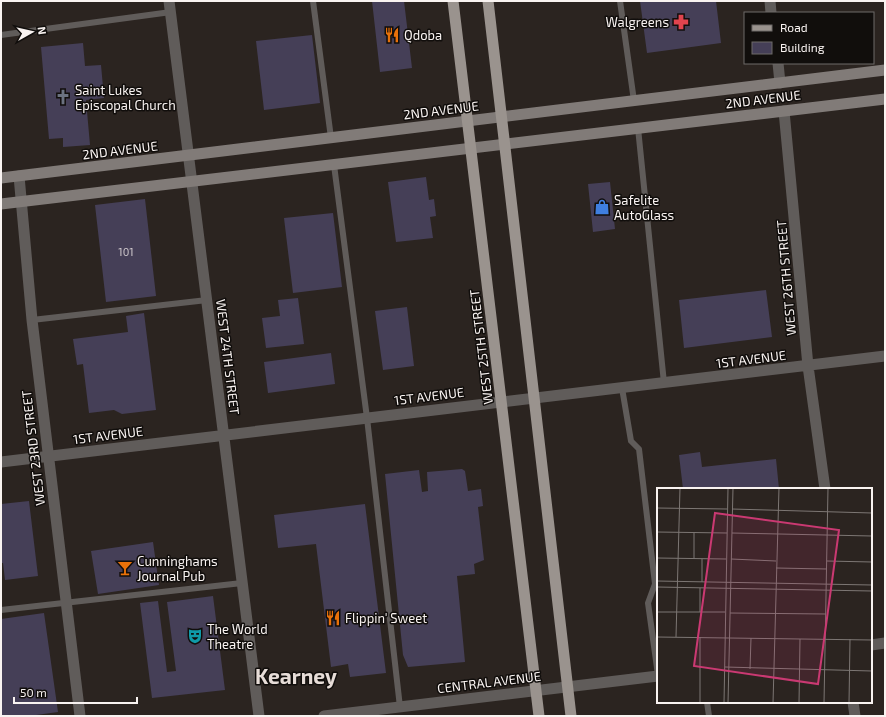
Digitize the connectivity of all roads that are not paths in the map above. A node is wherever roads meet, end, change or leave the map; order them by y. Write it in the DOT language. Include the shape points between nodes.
graph roads {
  1 [pos="313,1"];
  2 [pos="453,1"];
  3 [pos="488,1"];
  4 [pos="620,1"];
  5 [pos="770,1"];
  6 [pos="170,7"];
  7 [pos="771,12"];
  8 [pos="1,35"];
  9 [pos="778,64"];
  10 [pos="885,70"];
  11 [pos="780,83"];
  12 [pos="885,99"];
  13 [pos="634,100"];
  14 [pos="784,111"];
  15 [pos="502,117"];
  16 [pos="468,121"];
  17 [pos="638,128"];
  18 [pos="331,138"];
  19 [pos="505,144"];
  20 [pos="471,148"];
  21 [pos="188,156"];
  22 [pos="334,165"];
  23 [pos="19,176"];
  24 [pos="1,178"];
  25 [pos="192,182"];
  26 [pos="22,202"];
  27 [pos="1,204"];
  28 [pos="207,300"];
  29 [pos="32,320"];
  30 [pos="885,356"];
  31 [pos="808,366"];
  32 [pos="664,383"];
  33 [pos="622,388"];
  34 [pos="535,398"];
  35 [pos="502,402"];
  36 [pos="367,418"];
  37 [pos="224,435"];
  38 [pos="48,456"];
  39 [pos="1,462"];
  40 [pos="825,488"];
  41 [pos="242,583"];
  42 [pos="66,602"];
  43 [pos="1,610"];
  44 [pos="885,643"];
  45 [pos="872,645"];
  46 [pos="657,669"];
  47 [pos="657,676"];
  48 [pos="567,686"];
  49 [pos="536,691"];
  50 [pos="707,703"];
  51 [pos="853,703"];
  52 [pos="400,707"];
  53 [pos="80,716"];
  54 [pos="259,716"];
  55 [pos="324,716"];
  56 [pos="539,716"];
  57 [pos="571,716"];
  58 [pos="709,716"];
  59 [pos="855,716"];
  1 -- 18 [label="lane"];
  2 -- 16 [label="main road, WEST 25TH STREET"];
  3 -- 15 [label="main road"];
  4 -- 13 [label="lane"];
  5 -- 7 [label="street"];
  6 -- 8 [label="lane"];
  6 -- 21 [label="street, WEST 24TH STREET"];
  9 -- 11 [label="street"];
  10 -- 11 [label="main road, 2ND AVENUE"];
  11 -- 13 [label="main road, 2ND AVENUE"];
  12 -- 14 [label="main road, 2ND AVENUE"];
  13 -- 15 [label="main road, 2ND AVENUE"];
  14 -- 17 [label="main road, 2ND AVENUE"];
  14 -- 31 [label="street, WEST 26TH STREET"];
  15 -- 16 [label="main road, 2ND AVENUE"];
  15 -- 19 [label="main road"];
  16 -- 18 [label="main road, 2ND AVENUE"];
  16 -- 20 [label="main road, WEST 25TH STREET"];
  17 -- 19 [label="main road, 2ND AVENUE"];
  17 -- 32 [label="lane"];
  18 -- 21 [label="main road, 2ND AVENUE"];
  19 -- 20 [label="main road, 2ND AVENUE"];
  19 -- 34 [label="main road"];
  20 -- 22 [label="main road, 2ND AVENUE"];
  20 -- 35 [label="main road, WEST 25TH STREET"];
  21 -- 23 [label="main road, 2ND AVENUE"];
  21 -- 25 [label="street, WEST 24TH STREET"];
  22 -- 25 [label="main road, 2ND AVENUE"];
  22 -- 36 [label="lane"];
  23 -- 24 [label="main road, 2ND AVENUE"];
  23 -- 26 [label="street, WEST 23RD STREET"];
  25 -- 26 [label="main road, 2ND AVENUE"];
  25 -- 28 [label="street, WEST 24TH STREET"];
  26 -- 27 [label="main road, 2ND AVENUE"];
  26 -- 29 [label="street, WEST 23RD STREET"];
  28 -- 29 [label="lane"];
  28 -- 37 [label="street, WEST 24TH STREET"];
  29 -- 38 [label="street, WEST 23RD STREET"];
  30 -- 31 [label="street, 1ST AVENUE"];
  31 -- 32 [label="street, 1ST AVENUE"];
  31 -- 40 [label="street, WEST 26TH STREET"];
  32 -- 33 [label="street, 1ST AVENUE"];
  33 -- 34 [label="street, 1ST AVENUE"];
  33 -- 46 [label="lane" via="631,441 639,449 655,584 648,603"];
  34 -- 35 [label="street, 1ST AVENUE"];
  34 -- 48 [label="main road"];
  35 -- 36 [label="street, 1ST AVENUE"];
  35 -- 49 [label="main road, WEST 25TH STREET"];
  36 -- 37 [label="street, 1ST AVENUE"];
  36 -- 52 [label="lane"];
  37 -- 38 [label="street, 1ST AVENUE"];
  37 -- 41 [label="street, WEST 24TH STREET"];
  38 -- 39 [label="street, 1ST AVENUE"];
  38 -- 42 [label="street, WEST 23RD STREET"];
  41 -- 42 [label="lane"];
  41 -- 54 [label="street, WEST 24TH STREET"];
  42 -- 43 [label="lane"];
  42 -- 53 [label="street, WEST 23RD STREET"];
  44 -- 45 [label="street"];
  47 -- 48 [label="street, CENTRAL AVENUE"];
  48 -- 49 [label="street, CENTRAL AVENUE"];
  48 -- 57 [label="main road"];
  49 -- 52 [label="street, CENTRAL AVENUE"];
  49 -- 56 [label="main road, WEST 25TH STREET"];
  50 -- 58 [label="lane"];
  51 -- 59 [label="street"];
  52 -- 55 [label="street, CENTRAL AVENUE"];
}
